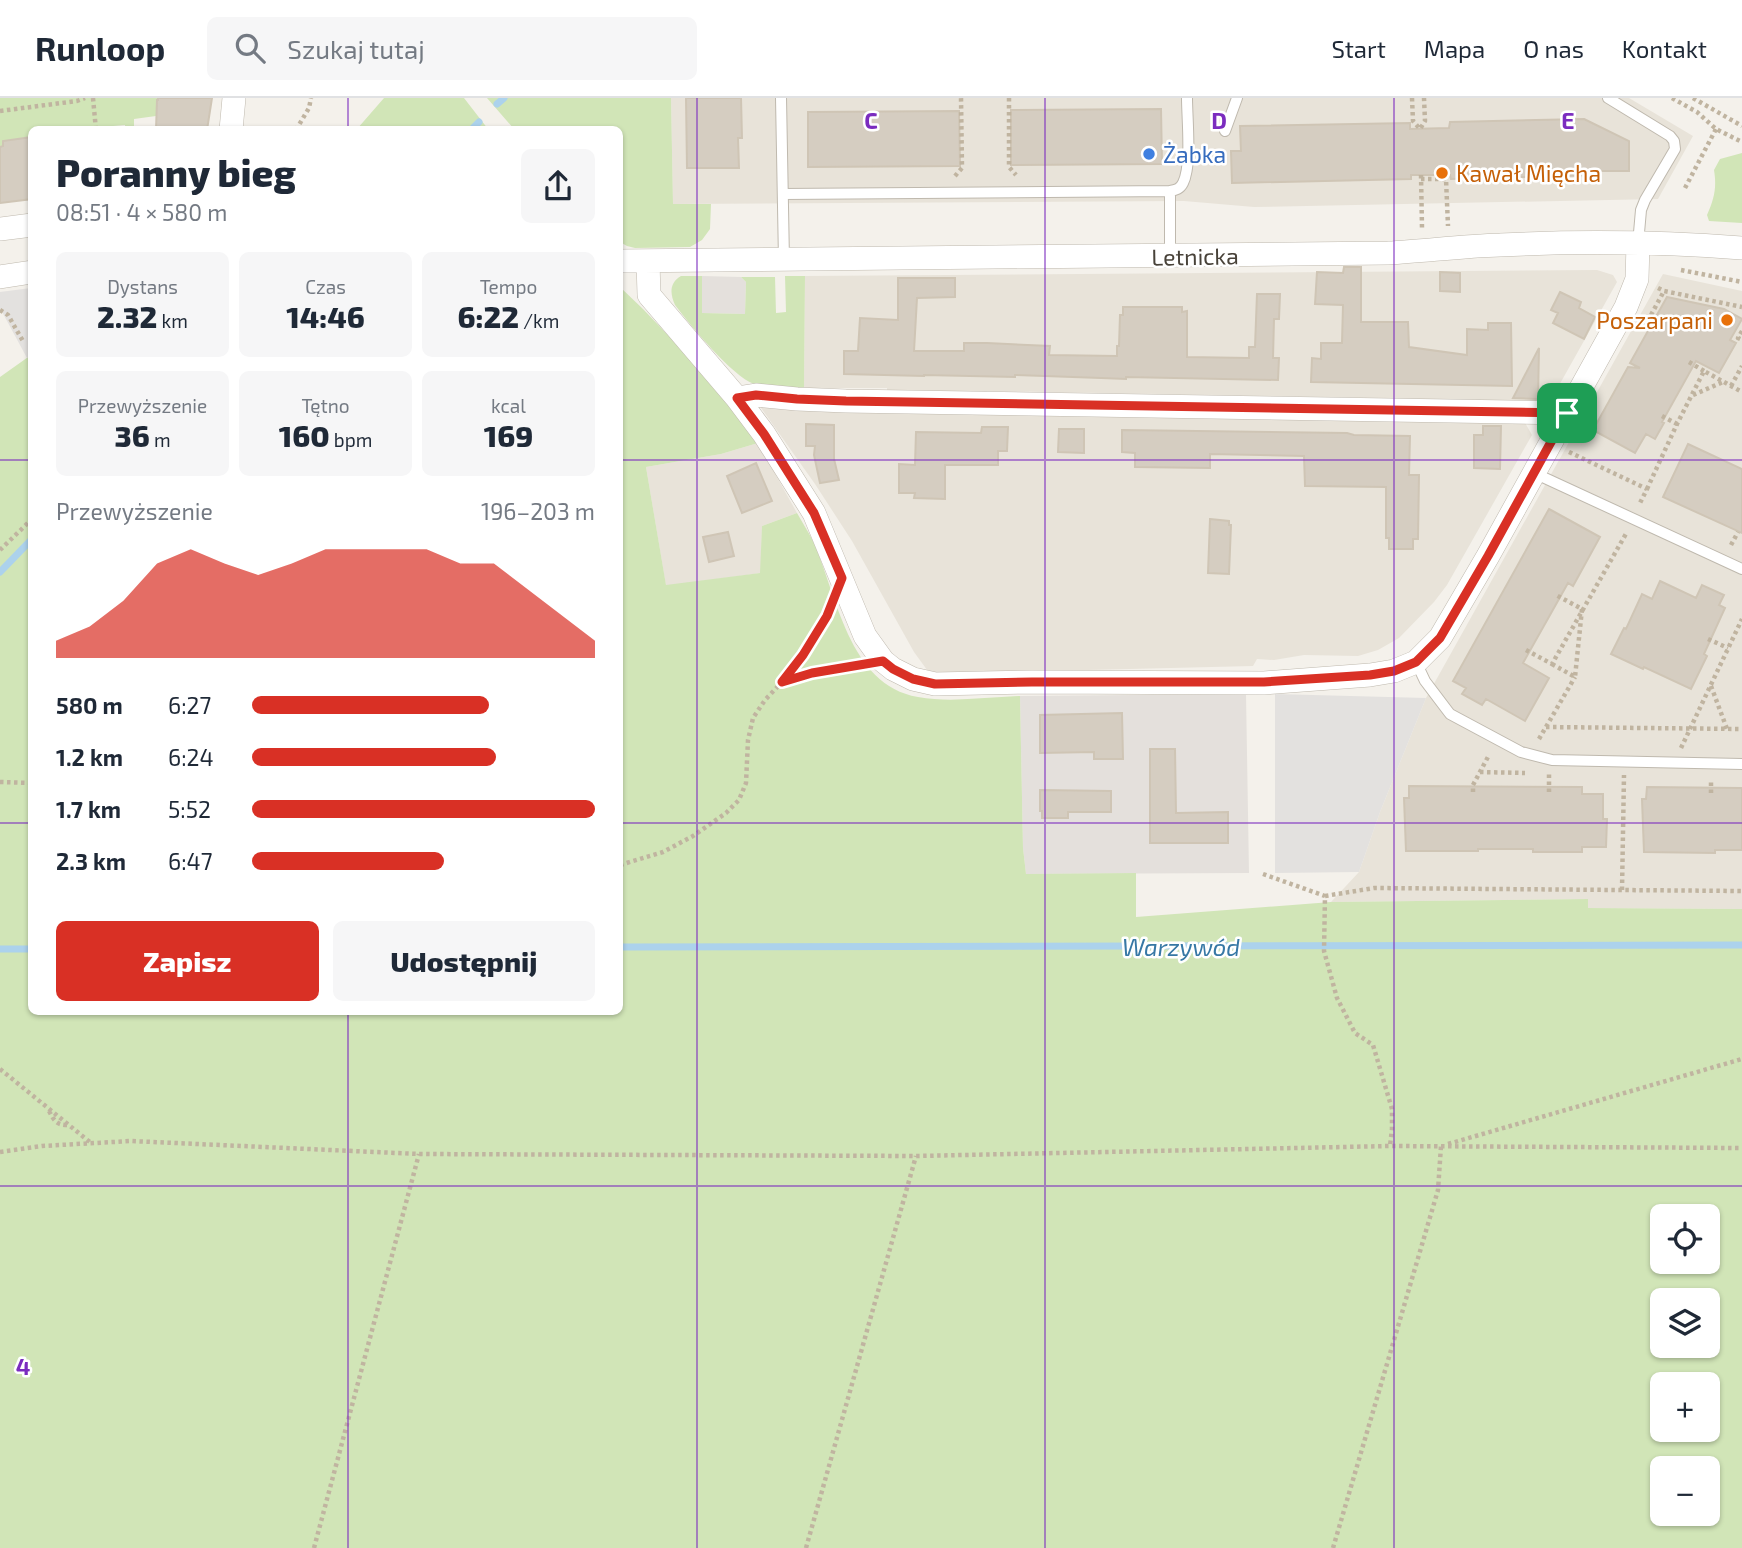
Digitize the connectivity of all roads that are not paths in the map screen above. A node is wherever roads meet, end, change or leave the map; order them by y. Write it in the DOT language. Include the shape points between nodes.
graph roads {
  1 [pos="234,98"];
  2 [pos="781,98"];
  3 [pos="1187,98"];
  4 [pos="1237,98"];
  5 [pos="1608,98"];
  6 [pos="231,126"];
  7 [pos="1225,131"];
  8 [pos="1170,191"];
  9 [pos="783,194"];
  10 [pos="28,226"];
  11 [pos="0,229"];
  12 [pos="1638,244"];
  13 [pos="1742,248"];
  14 [pos="1170,257"];
  15 [pos="623,261"];
  16 [pos="784,261"];
  17 [pos="648,262"];
  18 [pos="28,273"];
  19 [pos="0,277"];
  20 [pos="737,398"];
  21 [pos="1567,413"];
  22 [pos="1534,472"];
  23 [pos="1742,569"];
  24 [pos="1416,662"];
  25 [pos="1742,765"];
  1 -- 6 [label="street"];
  2 -- 9 [label="lane"];
  3 -- 8 [label="lane" via="1186,170 1183,184"];
  4 -- 7 [label="lane"];
  5 -- 12 [label="lane" via="1674,141 1675,149 1641,210"];
  8 -- 9 [label="lane"];
  8 -- 14 [label="lane"];
  9 -- 16 [label="lane"];
  10 -- 11 [label="street"];
  12 -- 13 [label="street, Letnicka"];
  12 -- 14 [label="street, Letnicka"];
  12 -- 21 [label="street" via="1637,279 1626,307"];
  14 -- 16 [label="street, Letnicka"];
  15 -- 17 [label="street, Letnicka"];
  16 -- 17 [label="street, Letnicka"];
  17 -- 20 [label="street" via="649,295"];
  18 -- 19 [label="street"];
  20 -- 21 [label="street"];
  20 -- 24 [label="street" via="814,513 865,636 883,661 913,679 935,684 1264,682 1370,675"];
  21 -- 22 [label="street"];
  22 -- 23 [label="lane" via="1636,513"];
  22 -- 24 [label="street" via="1440,638"];
  24 -- 25 [label="lane" via="1450,714 1521,752 1552,760"];
}
